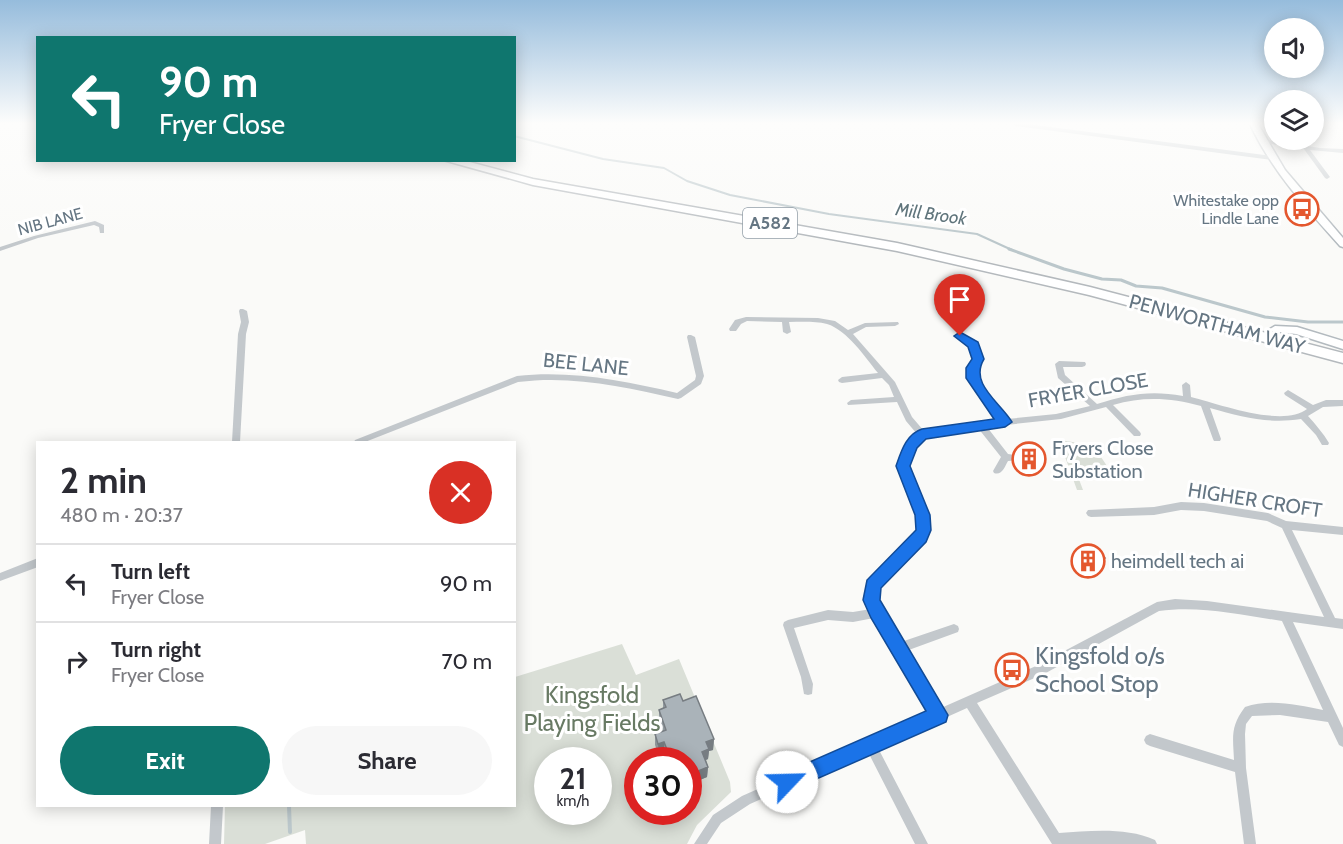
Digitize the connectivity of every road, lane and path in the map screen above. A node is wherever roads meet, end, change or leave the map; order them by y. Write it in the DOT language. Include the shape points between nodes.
graph roads {
  1 [pos="461,163"];
  2 [pos="1276,163"];
  3 [pos="1317,163"];
  4 [pos="1327,177"];
  5 [pos="102,232"];
  6 [pos="1343,244"];
  7 [pos="0,249"];
  8 [pos="1090,291"];
  9 [pos="243,311"];
  10 [pos="785,320"];
  11 [pos="895,324"];
  12 [pos="733,329"];
  13 [pos="787,332"];
  14 [pos="848,333"];
  15 [pos="960,336"];
  16 [pos="691,337"];
  17 [pos="1343,347"];
  18 [pos="1343,358"];
  19 [pos="1082,364"];
  20 [pos="885,375"];
  21 [pos="842,380"];
  22 [pos="1186,385"];
  23 [pos="1288,393"];
  24 [pos="900,399"];
  25 [pos="1187,399"];
  26 [pos="1343,403"];
  27 [pos="851,404"];
  28 [pos="1109,405"];
  29 [pos="1206,406"];
  30 [pos="1096,407"];
  31 [pos="1312,408"];
  32 [pos="1303,416"];
  33 [pos="1005,422"];
  34 [pos="981,426"];
  35 [pos="922,434"];
  36 [pos="1137,434"];
  37 [pos="1217,439"];
  38 [pos="236,441"];
  39 [pos="361,441"];
  40 [pos="1325,443"];
  41 [pos="1006,457"];
  42 [pos="1018,458"];
  43 [pos="997,471"];
  44 [pos="1091,513"];
  45 [pos="1285,525"];
  46 [pos="1343,531"];
  47 [pos="36,563"];
  48 [pos="0,577"];
  49 [pos="877,613"];
  50 [pos="1285,616"];
  51 [pos="1338,623"];
  52 [pos="954,629"];
  53 [pos="899,648"];
  54 [pos="808,690"];
  55 [pos="970,702"];
  56 [pos="939,715"];
  57 [pos="1332,717"];
  58 [pos="1150,740"];
  59 [pos="1343,741"];
  60 [pos="870,745"];
  61 [pos="1240,768"];
  62 [pos="217,807"];
  63 [pos="1057,842"];
  64 [pos="216,844"];
  65 [pos="700,844"];
  66 [pos="922,844"];
  67 [pos="1151,844"];
  68 [pos="1250,844"];
  1 -- 8 [label="highway, PENWORTHAM WAY / A582" via="533,183 897,247"];
  2 -- 6 [label="street"];
  3 -- 4 [label="street"];
  5 -- 7 [label="street, NIB LANE" via="102,226 95,223"];
  8 -- 17 [label="highway, PENWORTHAM WAY / A582" via="1180,307"];
  8 -- 18 [label="highway, PENWORTHAM WAY / A582"];
  9 -- 38 [label="street"];
  10 -- 12 [label="street" via="746,319"];
  10 -- 13 [label="street"];
  10 -- 14 [label="street" via="818,320"];
  11 -- 14 [label="street" via="865,325"];
  14 -- 20 [label="street"];
  15 -- 33 [label="street" via="974,345 978,359 972,378"];
  16 -- 39 [label="street, BEE LANE" via="700,376 698,382 678,396 577,378 517,379"];
  19 -- 30 [label="street" via="1059,364 1061,376"];
  20 -- 21 [label="street"];
  20 -- 24 [label="street"];
  22 -- 25 [label="street"];
  23 -- 31 [label="street"];
  24 -- 27 [label="street"];
  24 -- 35 [label="street" via="909,419"];
  25 -- 28 [label="street, FRYER CLOSE" via="1144,395"];
  25 -- 29 [label="street, FRYER CLOSE"];
  26 -- 31 [label="street" via="1328,402"];
  28 -- 30 [label="street, FRYER CLOSE"];
  28 -- 36 [label="street"];
  29 -- 32 [label="street, FRYER CLOSE" via="1258,417"];
  29 -- 37 [label="street"];
  30 -- 33 [label="street, FRYER CLOSE" via="1064,416"];
  31 -- 32 [label="street"];
  32 -- 40 [label="street"];
  33 -- 34 [label="street, FRYER CLOSE"];
  34 -- 35 [label="street, FRYER CLOSE"];
  34 -- 41 [label="street"];
  35 -- 49 [label="street" via="911,445 903,466 923,515 924,530 873,585 872,600"];
  41 -- 42 [label="street"];
  41 -- 43 [label="street"];
  44 -- 45 [label="street, HIGHER CROFT" via="1192,506 1268,517"];
  45 -- 46 [label="street, HIGHER CROFT"];
  45 -- 51 [label="street"];
  47 -- 48 [label="street"];
  49 -- 53 [label="street"];
  49 -- 54 [label="street" via="853,617 828,615 788,626 809,683"];
  50 -- 51 [label="street"];
  50 -- 55 [label="street" via="1207,606 1157,607 1040,670"];
  50 -- 57 [label="street"];
  52 -- 53 [label="street"];
  53 -- 56 [label="street"];
  55 -- 56 [label="street"];
  55 -- 63 [label="street"];
  56 -- 60 [label="street"];
  57 -- 59 [label="street"];
  57 -- 61 [label="street" via="1281,708 1249,711 1240,722"];
  58 -- 61 [label="street"];
  60 -- 65 [label="street" via="746,800 717,819"];
  60 -- 66 [label="street"];
  61 -- 68 [label="street"];
  62 -- 64 [label="street"];
  63 -- 67 [label="street" via="1105,838"];
}
